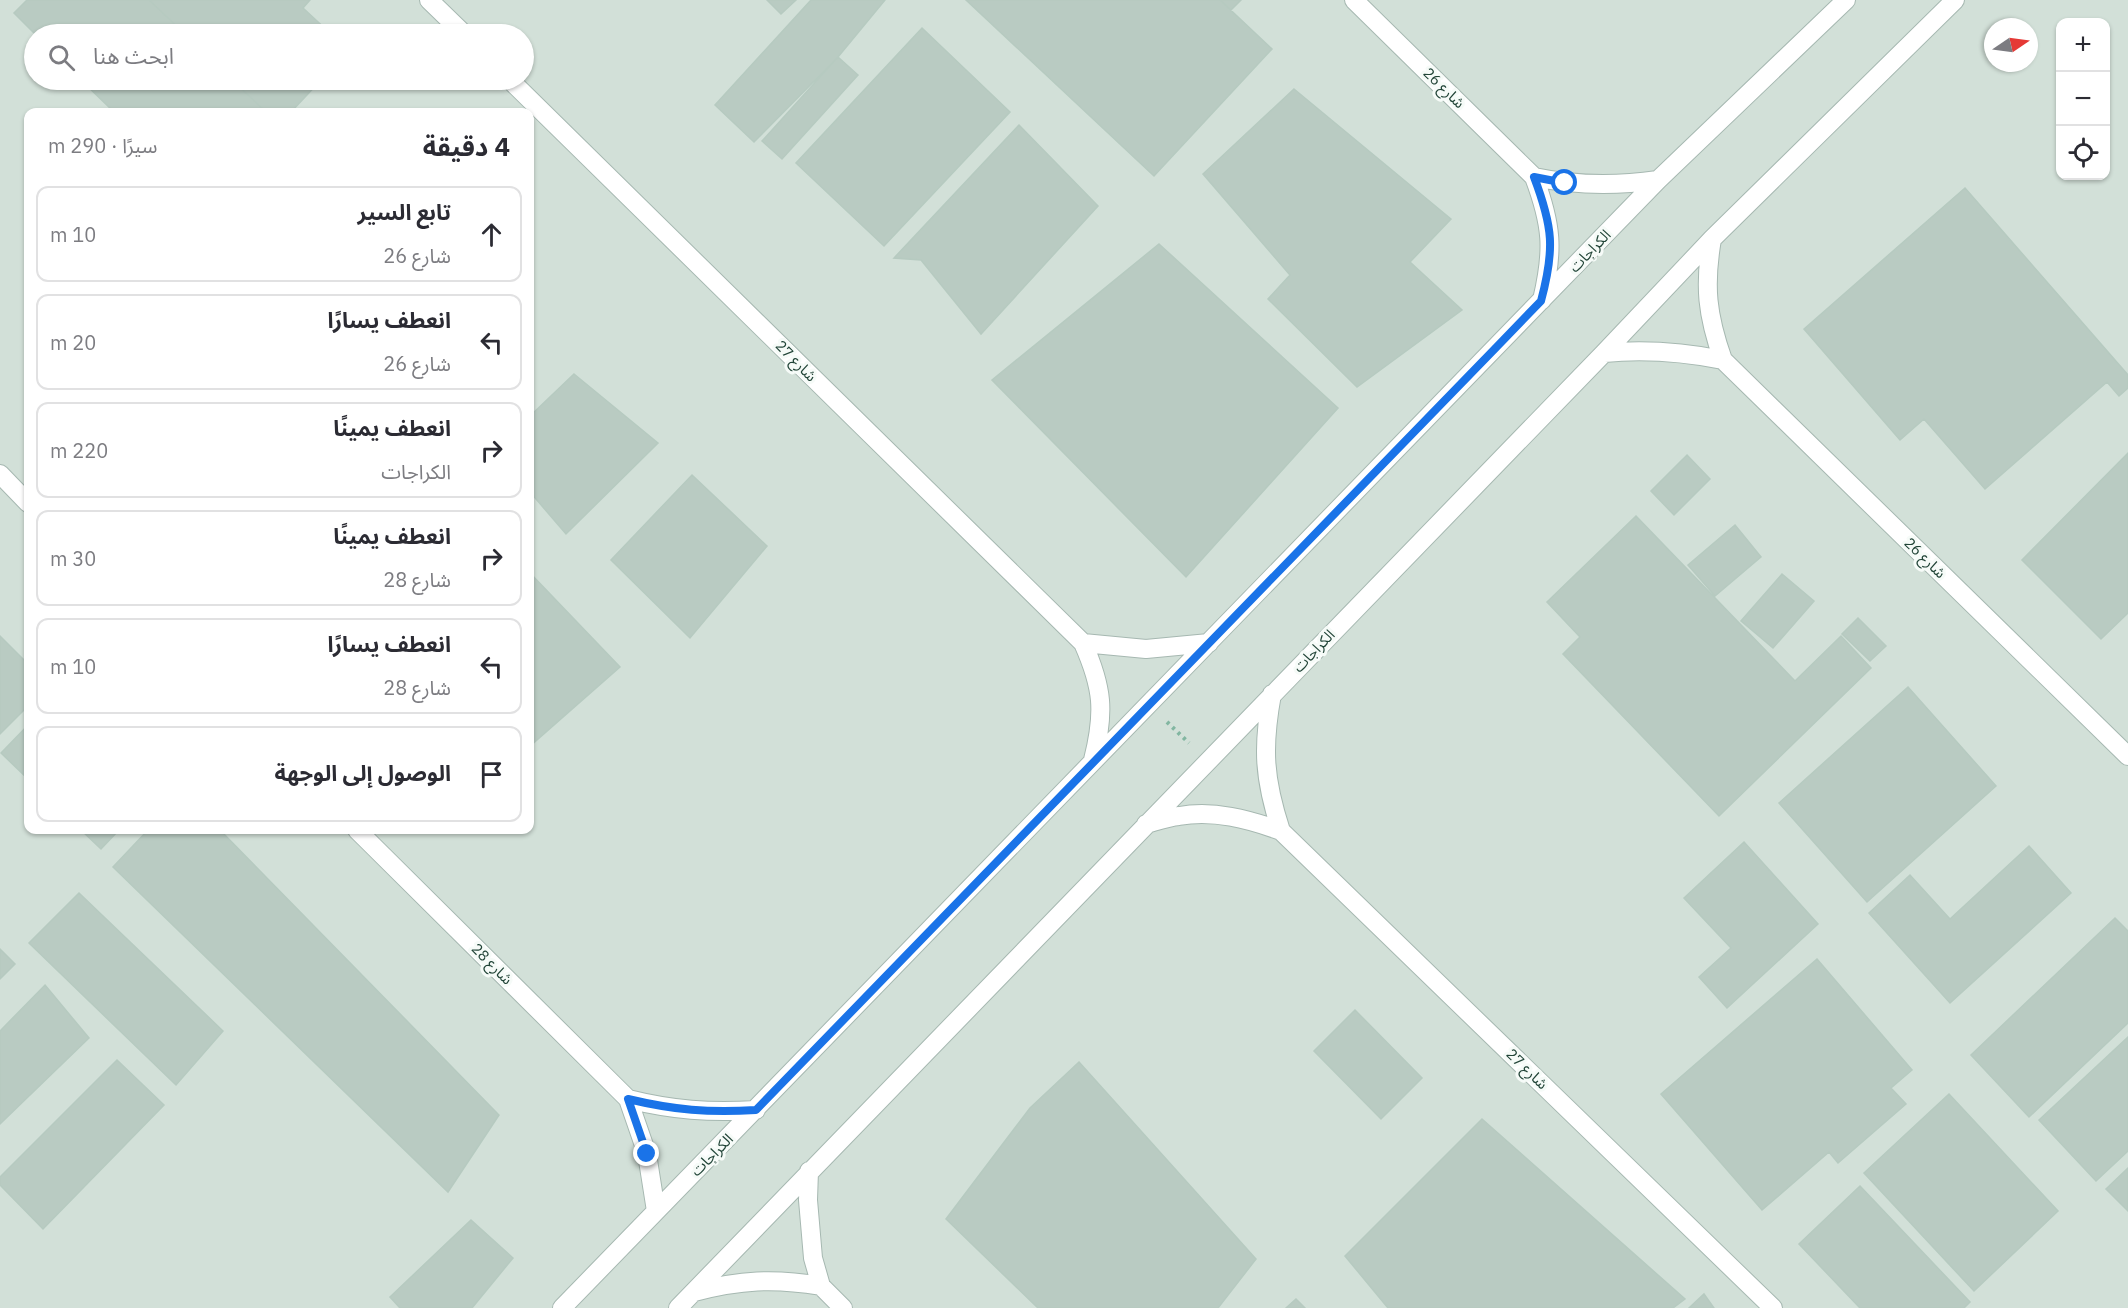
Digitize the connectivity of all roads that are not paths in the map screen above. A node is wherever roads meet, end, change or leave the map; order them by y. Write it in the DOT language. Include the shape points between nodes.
graph roads {
  1 [pos="429,0"];
  2 [pos="1354,0"];
  3 [pos="1846,0"];
  4 [pos="1955,0"];
  5 [pos="454,24"];
  6 [pos="520,90"];
  7 [pos="1534,177"];
  8 [pos="1658,180"];
  9 [pos="1712,238"];
  10 [pos="1541,301"];
  11 [pos="1604,352"];
  12 [pos="1723,360"];
  13 [pos="0,474"];
  14 [pos="24,498"];
  15 [pos="1083,643"];
  16 [pos="1209,644"];
  17 [pos="1272,694"];
  18 [pos="2128,756"];
  19 [pos="1093,761"];
  20 [pos="1145,824"];
  21 [pos="1281,831"];
  22 [pos="361,834"];
  23 [pos="628,1099"];
  24 [pos="756,1110"];
  25 [pos="809,1171"];
  26 [pos="656,1211"];
  27 [pos="821,1287"];
  28 [pos="694,1292"];
  29 [pos="562,1308"];
  30 [pos="678,1308"];
  31 [pos="843,1308"];
  32 [pos="1773,1308"];
  1 -- 5 [label="street"];
  2 -- 7 [label="street, شارع 26"];
  3 -- 8 [label="street, الكراجات"];
  4 -- 9 [label="street, الكراجات"];
  6 -- 15 [label="street, شارع 27"];
  7 -- 8 [label="street" via="1596,186"];
  7 -- 10 [label="street, شارع 26" via="1551,238 1549,270"];
  8 -- 10 [label="street, الكراجات"];
  9 -- 11 [label="street, الكراجات"];
  9 -- 12 [label="street, شارع 26" via="1707,300"];
  10 -- 16 [label="street, الكراجات"];
  11 -- 12 [label="street" via="1664,351"];
  11 -- 17 [label="street, الكراجات"];
  12 -- 18 [label="street, شارع 26"];
  13 -- 14 [label="street"];
  15 -- 16 [label="street" via="1146,649"];
  15 -- 19 [label="street, شارع 27" via="1095,671 1101,701"];
  16 -- 19 [label="street, الكراجات"];
  17 -- 20 [label="street, الكراجات"];
  17 -- 21 [label="street, شارع 27" via="1265,764 1270,798"];
  19 -- 24 [label="street, الكراجات"];
  20 -- 21 [label="street, شارع 27" via="1179,816 1214,814 1248,819"];
  20 -- 25 [label="street, الكراجات"];
  21 -- 32 [label="street, شارع 27"];
  22 -- 23 [label="street, شارع 28"];
  23 -- 24 [label="street" via="692,1111"];
  23 -- 26 [label="street, شارع 28" via="647,1154"];
  24 -- 26 [label="street, الكراجات"];
  25 -- 27 [label="street" via="809,1229"];
  25 -- 28 [label="street, الكراجات"];
  26 -- 29 [label="street, الكراجات"];
  27 -- 28 [label="street" via="757,1280"];
  27 -- 31 [label="street"];
  28 -- 30 [label="street, الكراجات"];
}
